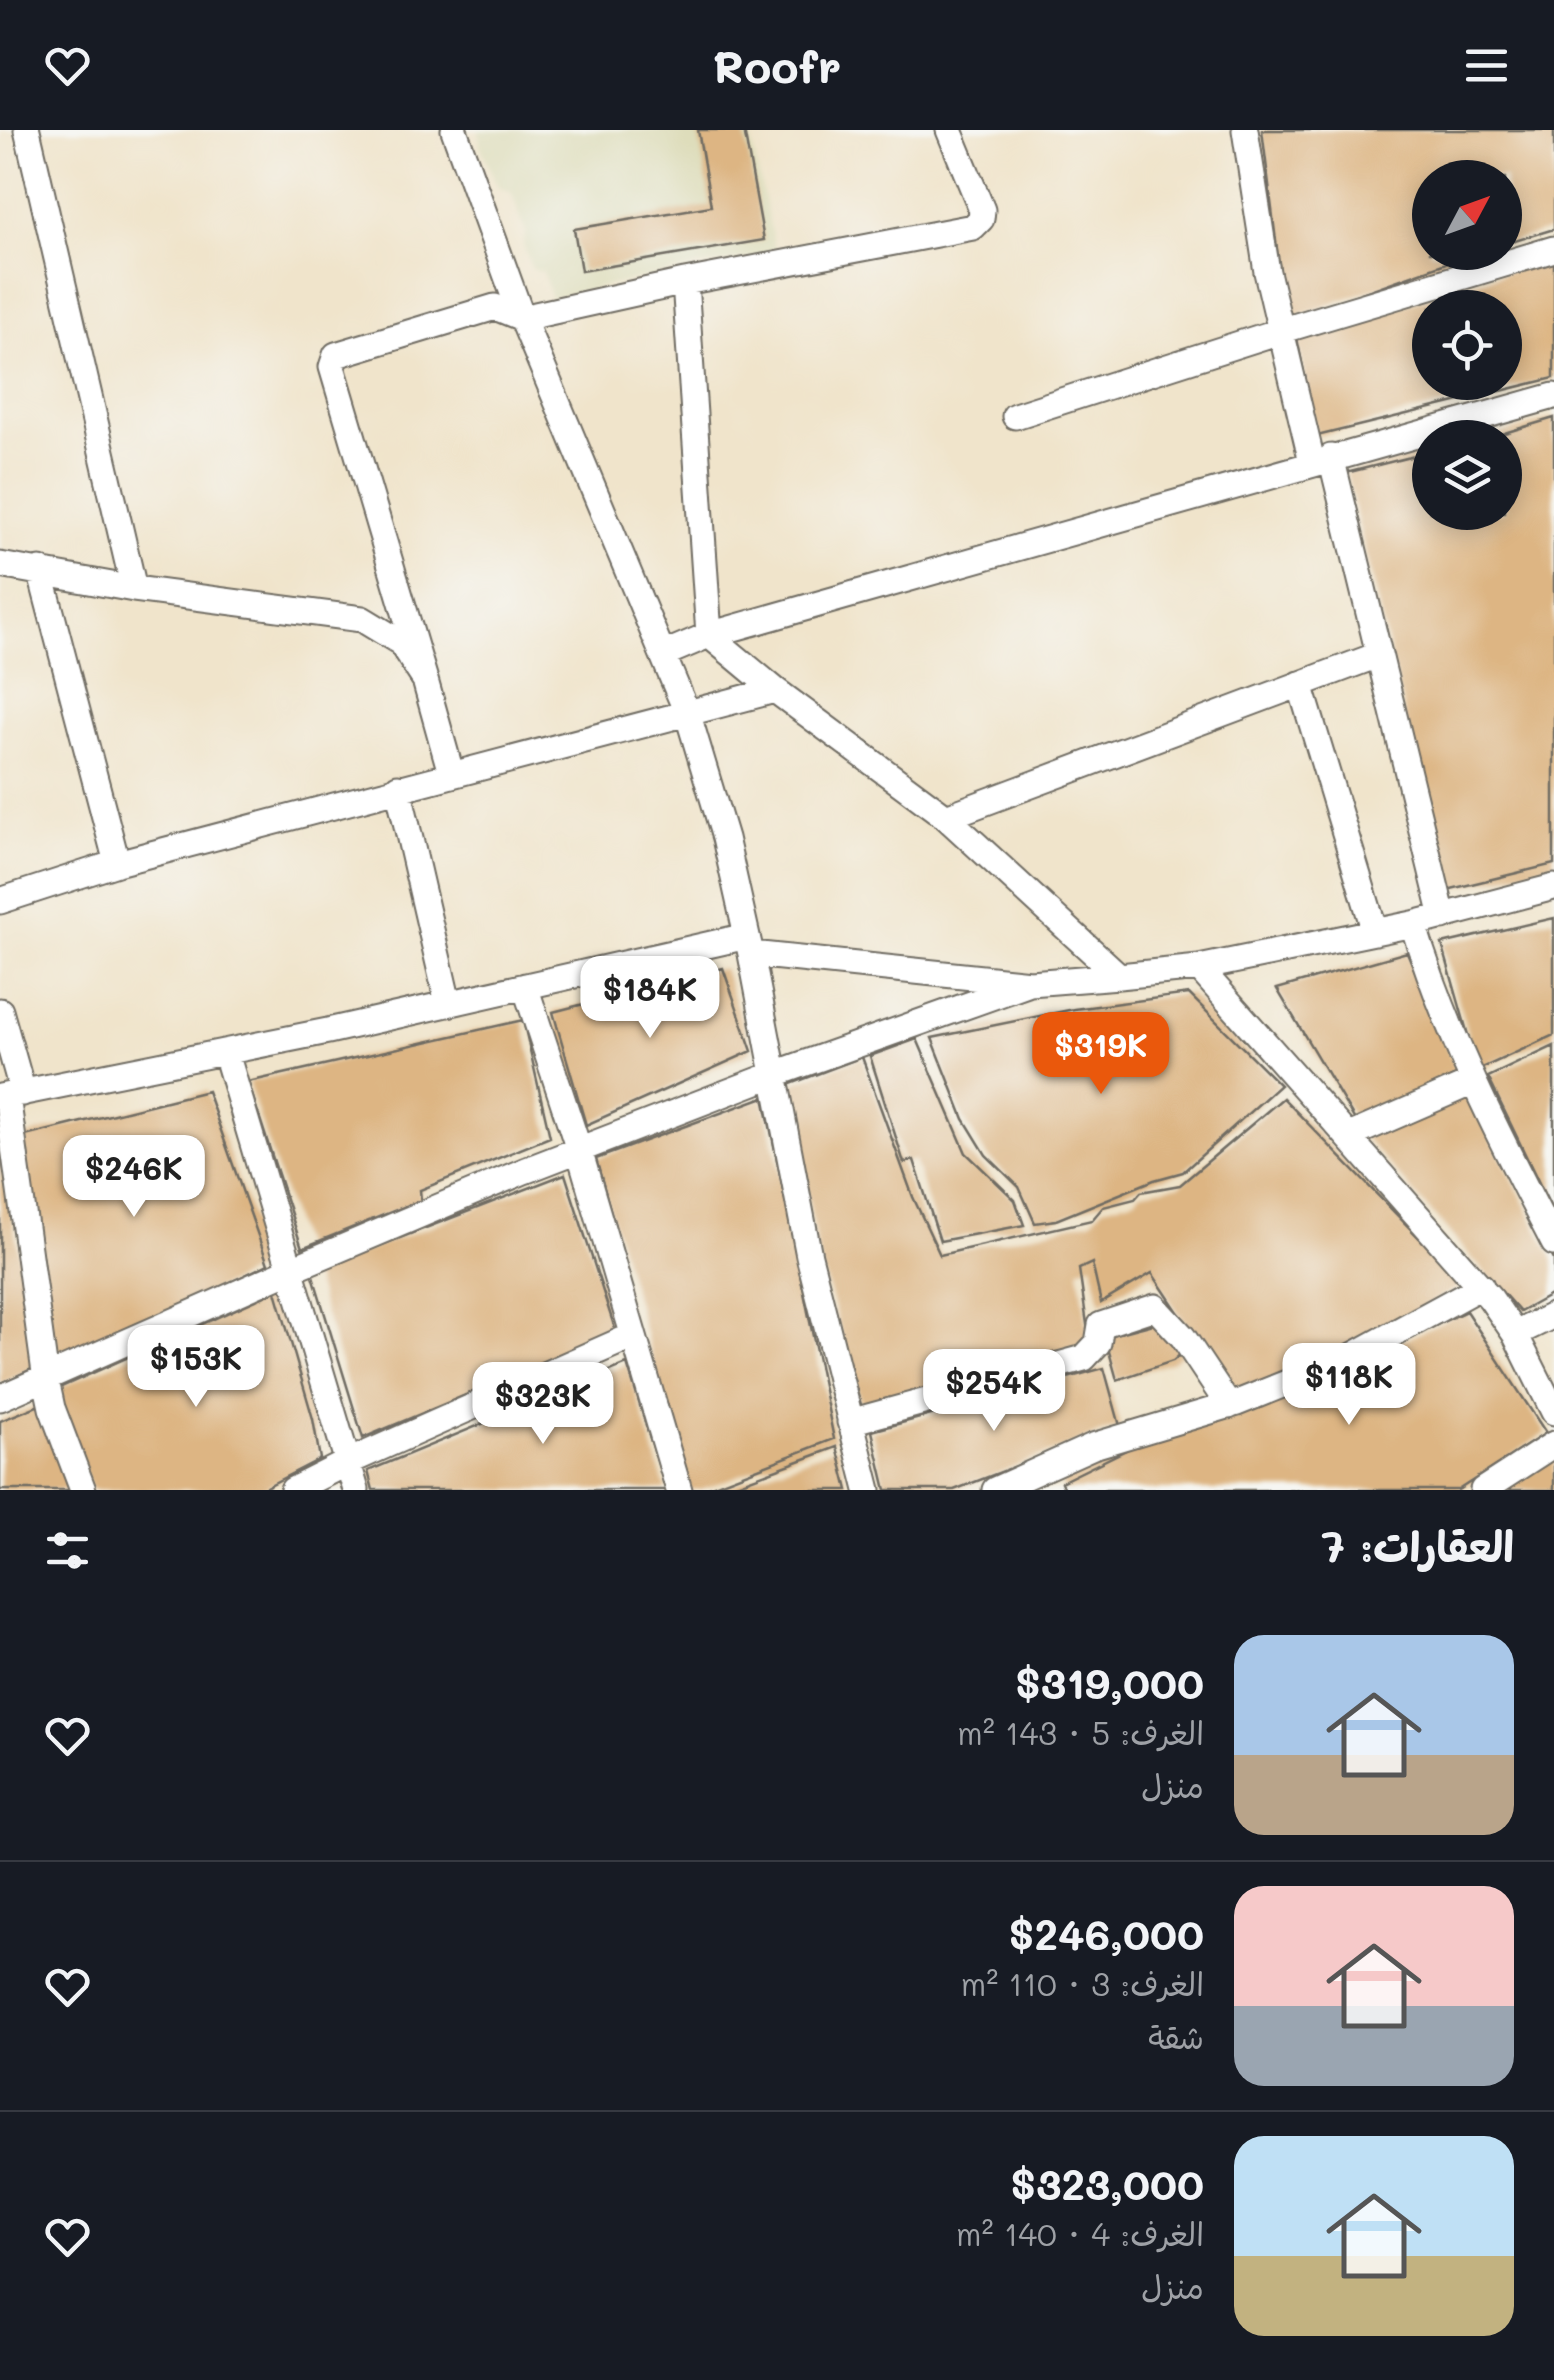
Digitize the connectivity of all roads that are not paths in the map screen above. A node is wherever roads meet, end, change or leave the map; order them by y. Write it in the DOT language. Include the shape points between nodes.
graph roads {
  1 [pos="28,130"];
  2 [pos="454,130"];
  3 [pos="949,130"];
  4 [pos="1244,130"];
  5 [pos="1554,249"];
  6 [pos="685,282"];
  7 [pos="522,318"];
  8 [pos="1280,331"];
  9 [pos="1554,396"];
  10 [pos="1015,416"];
  11 [pos="1322,460"];
  12 [pos="0,565"];
  13 [pos="40,570"];
  14 [pos="134,589"];
  15 [pos="710,635"];
  16 [pos="664,654"];
  17 [pos="1378,655"];
  18 [pos="425,680"];
  19 [pos="1300,684"];
  20 [pos="775,690"];
  21 [pos="688,715"];
  22 [pos="451,773"];
  23 [pos="398,787"];
  24 [pos="946,817"];
  25 [pos="117,863"];
  26 [pos="1554,887"];
  27 [pos="0,901"];
  28 [pos="1443,917"];
  29 [pos="1414,924"];
  30 [pos="1375,932"];
  31 [pos="749,945"];
  32 [pos="1199,968"];
  33 [pos="1119,976"];
  34 [pos="1030,983"];
  35 [pos="526,986"];
  36 [pos="448,1003"];
  37 [pos="0,1011"];
  38 [pos="226,1053"];
  39 [pos="775,1074"];
  40 [pos="1473,1082"];
  41 [pos="10,1095"];
  42 [pos="1349,1136"];
  43 [pos="579,1150"];
  44 [pos="1554,1243"];
  45 [pos="292,1269"];
  46 [pos="1480,1286"];
  47 [pos="1554,1315"];
  48 [pos="1515,1334"];
  49 [pos="632,1336"];
  50 [pos="46,1380"];
  51 [pos="0,1398"];
  52 [pos="1229,1406"];
  53 [pos="1554,1412"];
  54 [pos="850,1422"];
  55 [pos="1554,1444"];
  56 [pos="348,1462"];
  57 [pos="83,1490"];
  58 [pos="293,1490"];
  59 [pos="356,1490"];
  60 [pos="679,1490"];
  61 [pos="868,1490"];
  62 [pos="994,1490"];
  63 [pos="1483,1490"];
  1 -- 14 [label="street"];
  2 -- 7 [label="street"];
  3 -- 6 [label="street" via="982,210 973,226"];
  4 -- 8 [label="street"];
  5 -- 8 [label="street"];
  6 -- 7 [label="street"];
  6 -- 15 [label="street"];
  7 -- 16 [label="street"];
  7 -- 18 [label="street" via="495,307 336,354 332,362"];
  8 -- 10 [label="street"];
  8 -- 11 [label="street"];
  9 -- 11 [label="street"];
  11 -- 15 [label="street"];
  11 -- 17 [label="street"];
  12 -- 13 [label="street"];
  13 -- 14 [label="street"];
  13 -- 25 [label="street"];
  14 -- 18 [label="street" via="362,619 400,642"];
  15 -- 16 [label="street"];
  15 -- 20 [label="street"];
  16 -- 21 [label="street"];
  17 -- 19 [label="street"];
  17 -- 28 [label="street"];
  18 -- 22 [label="street"];
  19 -- 24 [label="street"];
  19 -- 30 [label="street"];
  20 -- 21 [label="street"];
  20 -- 24 [label="street"];
  21 -- 22 [label="street"];
  21 -- 31 [label="street"];
  22 -- 23 [label="street"];
  23 -- 25 [label="street"];
  23 -- 36 [label="street"];
  24 -- 33 [label="street"];
  25 -- 27 [label="street"];
  26 -- 28 [label="street"];
  28 -- 29 [label="street"];
  29 -- 30 [label="street"];
  29 -- 40 [label="street"];
  30 -- 32 [label="street"];
  31 -- 34 [label="street"];
  31 -- 35 [label="street"];
  31 -- 39 [label="street"];
  32 -- 33 [label="street"];
  32 -- 42 [label="street"];
  33 -- 34 [label="street"];
  34 -- 39 [label="street"];
  35 -- 36 [label="street"];
  35 -- 43 [label="street"];
  36 -- 38 [label="street"];
  37 -- 41 [label="street"];
  38 -- 41 [label="street"];
  38 -- 45 [label="street"];
  39 -- 43 [label="street"];
  39 -- 54 [label="street" via="809,1256"];
  40 -- 42 [label="street"];
  40 -- 44 [label="street"];
  41 -- 50 [label="street"];
  42 -- 46 [label="street"];
  43 -- 45 [label="street"];
  43 -- 49 [label="street"];
  45 -- 50 [label="street"];
  45 -- 56 [label="street"];
  46 -- 48 [label="street"];
  46 -- 52 [label="street" via="1348,1359"];
  47 -- 48 [label="street"];
  48 -- 53 [label="street"];
  49 -- 56 [label="street"];
  49 -- 60 [label="street"];
  50 -- 51 [label="street"];
  50 -- 57 [label="street"];
  52 -- 54 [label="street" via="1183,1337 1148,1307 1101,1326 1098,1343 1084,1358"];
  52 -- 62 [label="street" via="1093,1446"];
  54 -- 61 [label="street"];
  55 -- 63 [label="street"];
  56 -- 58 [label="street"];
  56 -- 59 [label="street"];
}
